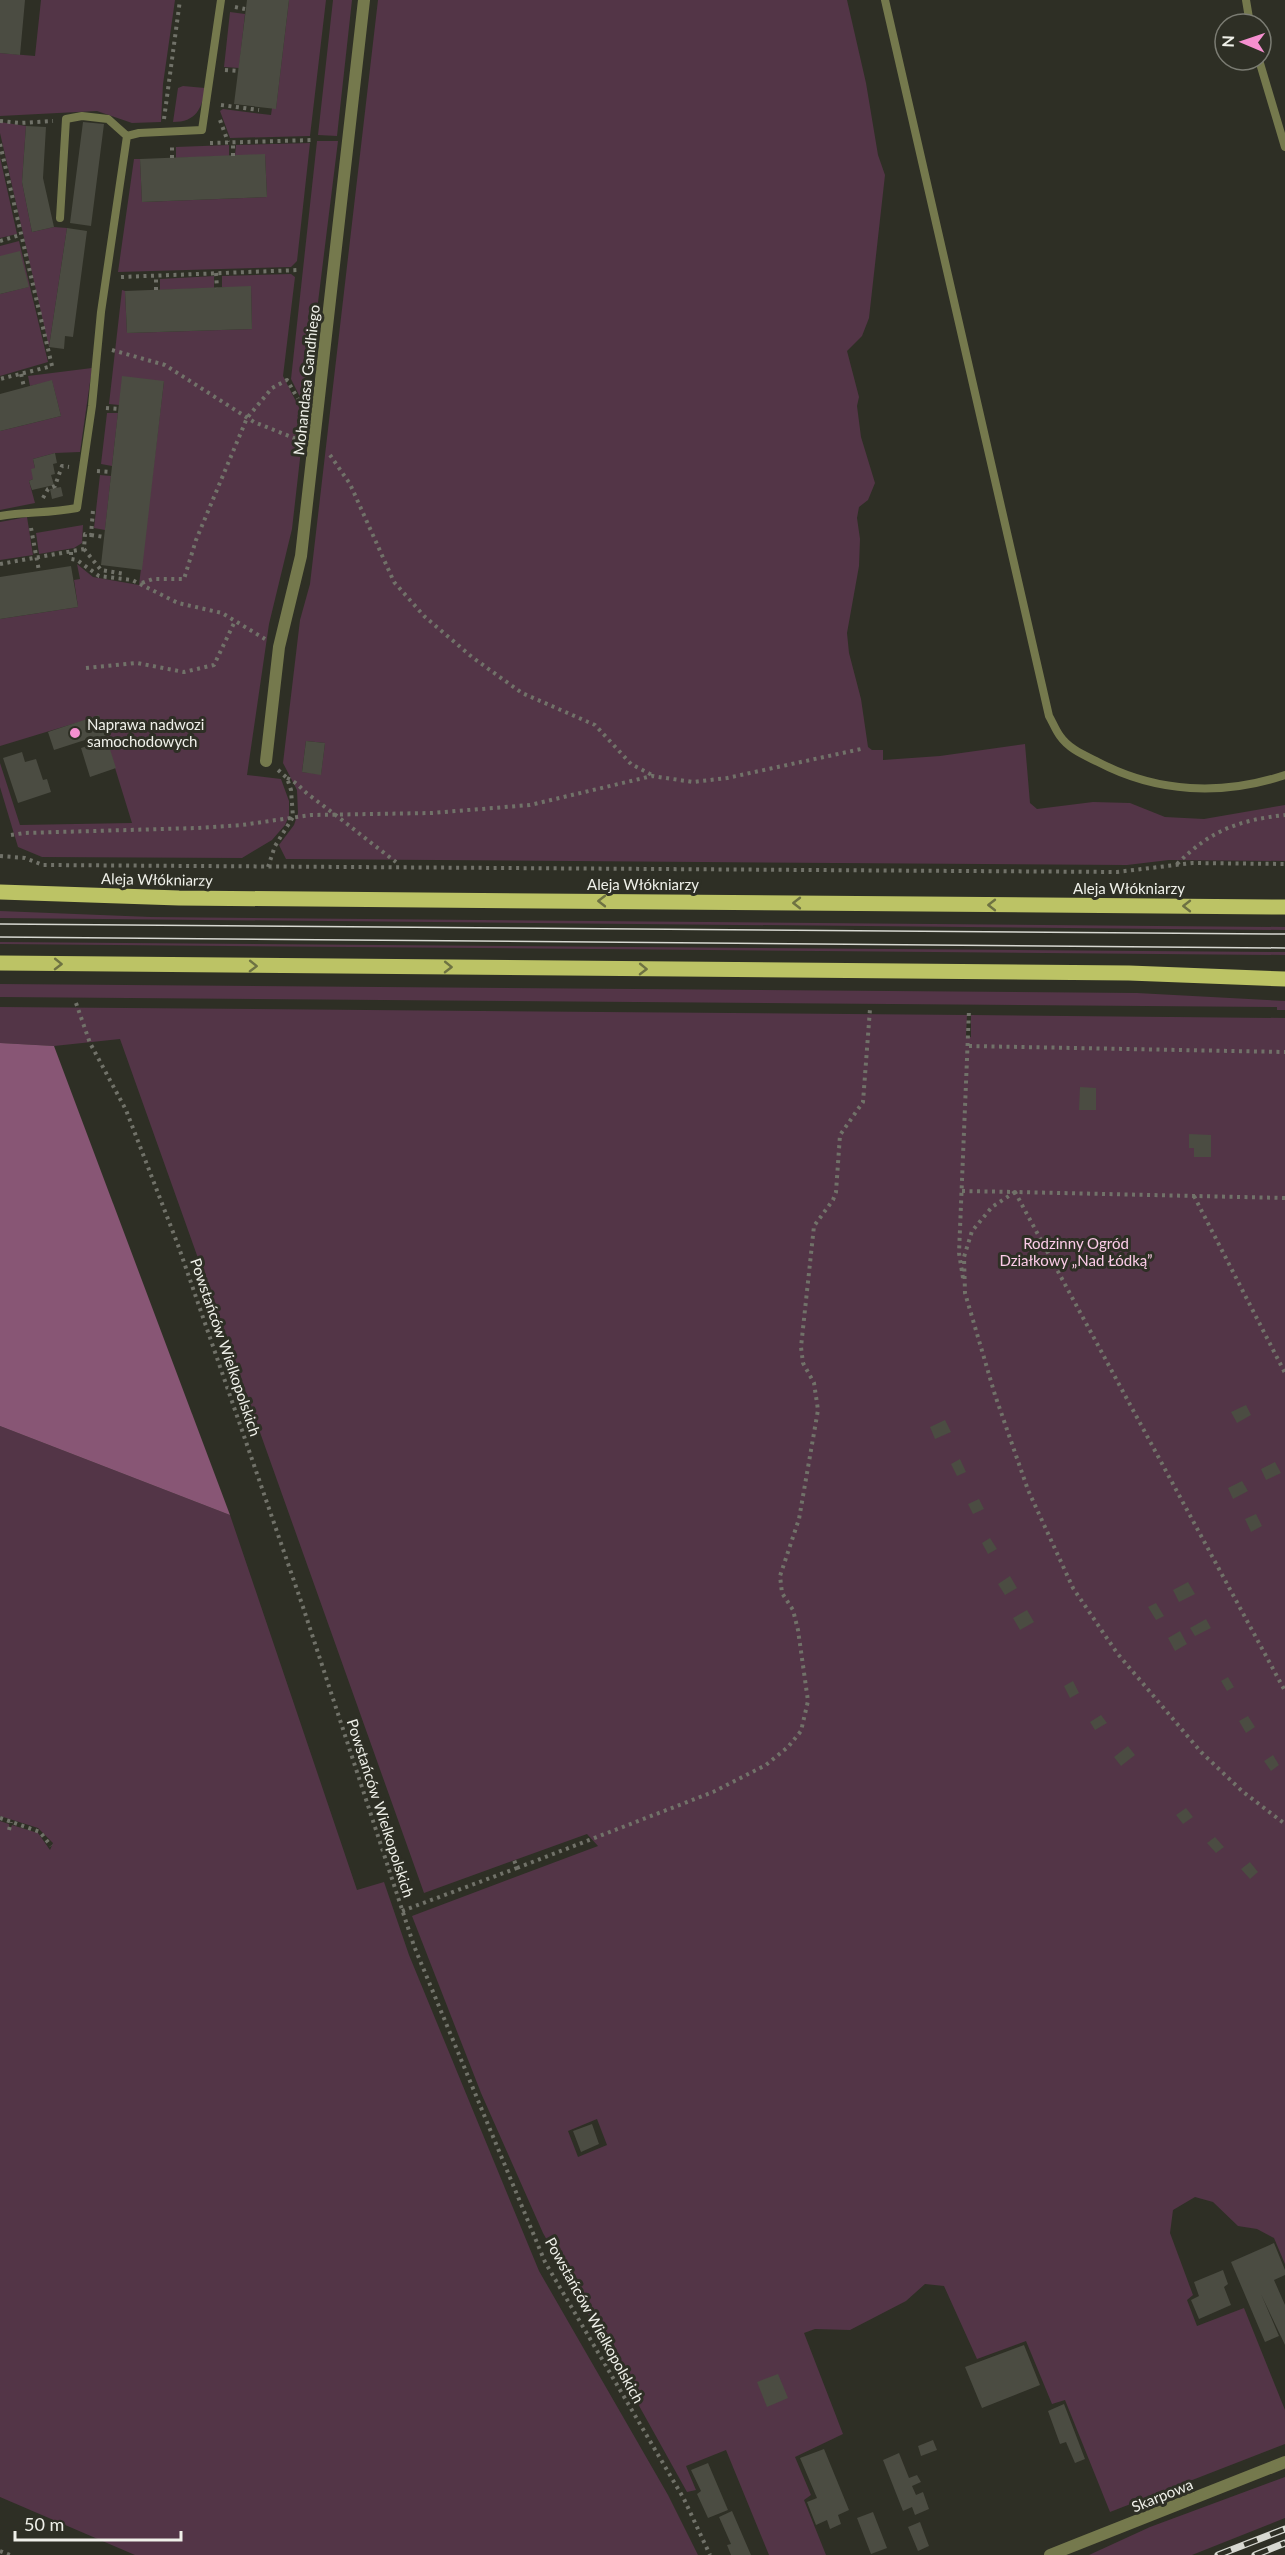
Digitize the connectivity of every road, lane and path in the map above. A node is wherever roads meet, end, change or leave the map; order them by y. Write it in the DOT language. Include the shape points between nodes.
graph roads {
  1 [pos="180,0"];
  2 [pos="221,0"];
  3 [pos="364,0"];
  4 [pos="885,0"];
  5 [pos="221,70"];
  6 [pos="238,71"];
  7 [pos="1263,72"];
  8 [pos="217,104"];
  9 [pos="259,110"];
  10 [pos="66,119"];
  11 [pos="0,121"];
  12 [pos="163,132"];
  13 [pos="127,136"];
  14 [pos="314,140"];
  15 [pos="228,142"];
  16 [pos="233,142"];
  17 [pos="0,144"];
  18 [pos="172,145"];
  19 [pos="1285,147"];
  20 [pos="233,156"];
  21 [pos="172,158"];
  22 [pos="60,218"];
  23 [pos="20,235"];
  24 [pos="0,241"];
  25 [pos="299,270"];
  26 [pos="216,273"];
  27 [pos="156,276"];
  28 [pos="114,277"];
  29 [pos="217,288"];
  30 [pos="156,290"];
  31 [pos="112,350"];
  32 [pos="21,374"];
  33 [pos="0,379"];
  34 [pos="24,387"];
  35 [pos="105,408"];
  36 [pos="119,409"];
  37 [pos="247,418"];
  38 [pos="315,430"];
  39 [pos="314,445"];
  40 [pos="98,471"];
  41 [pos="111,472"];
  42 [pos="0,516"];
  43 [pos="90,535"];
  44 [pos="104,537"];
  45 [pos="84,549"];
  46 [pos="71,552"];
  47 [pos="125,574"];
  48 [pos="142,583"];
  49 [pos="235,621"];
  50 [pos="279,647"];
  51 [pos="86,668"];
  52 [pos="861,749"];
  53 [pos="266,761"];
  54 [pos="1285,775"];
  55 [pos="652,776"];
  56 [pos="287,778"];
  57 [pos="336,813"];
  58 [pos="1285,815"];
  59 [pos="293,817"];
  60 [pos="11,835"];
  61 [pos="0,856"];
  62 [pos="396,862"];
  63 [pos="1176,864"];
  64 [pos="1285,864"];
  65 [pos="268,867"];
  66 [pos="0,892"];
  67 [pos="1285,907"];
  68 [pos="0,963"];
  69 [pos="1285,978"];
  70 [pos="76,1003"];
  71 [pos="870,1009"];
  72 [pos="969,1010"];
  73 [pos="969,1046"];
  74 [pos="1285,1052"];
  75 [pos="962,1191"];
  76 [pos="1016,1192"];
  77 [pos="1194,1196"];
  78 [pos="1285,1198"];
  79 [pos="965,1293"];
  80 [pos="1285,1373"];
  81 [pos="1285,1691"];
  82 [pos="0,1818"];
  83 [pos="11,1822"];
  84 [pos="1285,1824"];
  85 [pos="9,1830"];
  86 [pos="51,1846"];
  87 [pos="514,1860"];
  88 [pos="517,1868"];
  89 [pos="402,1911"];
  90 [pos="1285,2462"];
  91 [pos="0,2551"];
  92 [pos="10,2555"];
  93 [pos="710,2555"];
  94 [pos="1050,2555"];
  1 -- 12 [label="path"];
  2 -- 12 [label="lane" via="202,130"];
  3 -- 38 [label="street, Mohandasa Gandhiego"];
  4 -- 54 [label="lane" via="1049,716 1060,736 1076,751 1144,782 1172,788 1225,788"];
  5 -- 6 [label="path"];
  7 -- 19 [label="lane"];
  8 -- 9 [label="path"];
  10 -- 11 [label="path"];
  10 -- 13 [label="lane" via="108,119"];
  10 -- 22 [label="lane"];
  12 -- 13 [label="lane"];
  13 -- 42 [label="lane" via="77,508"];
  14 -- 16 [label="path"];
  15 -- 16 [label="path"];
  16 -- 20 [label="path"];
  17 -- 23 [label="path"];
  18 -- 21 [label="path"];
  23 -- 24 [label="path"];
  23 -- 32 [label="path" via="52,366"];
  25 -- 26 [label="path"];
  26 -- 27 [label="path"];
  26 -- 29 [label="path"];
  27 -- 28 [label="path"];
  27 -- 30 [label="path"];
  31 -- 37 [label="path" via="165,365"];
  32 -- 33 [label="path"];
  32 -- 34 [label="path"];
  35 -- 36 [label="path"];
  37 -- 38 [label="path" via="272,388 287,380"];
  37 -- 39 [label="path"];
  37 -- 48 [label="path" via="196,540 184,579"];
  38 -- 39 [label="street, Mohandasa Gandhiego"];
  39 -- 50 [label="street, Mohandasa Gandhiego" via="302,556"];
  39 -- 55 [label="path" via="327,450 350,484 394,582 424,616 522,693 595,725 631,764"];
  40 -- 41 [label="path"];
  43 -- 44 [label="path"];
  45 -- 47 [label="path" via="101,570"];
  46 -- 48 [label="path" via="71,559 99,576"];
  48 -- 49 [label="path" via="178,603 222,613"];
  49 -- 50 [label="path"];
  49 -- 51 [label="path" via="214,664 184,672 137,663"];
  50 -- 53 [label="street, Mohandasa Gandhiego"];
  52 -- 55 [label="path" via="727,778 693,782"];
  53 -- 56 [label="path"];
  55 -- 57 [label="path" via="531,805 432,813"];
  56 -- 57 [label="path"];
  56 -- 59 [label="path"];
  57 -- 59 [label="path"];
  57 -- 62 [label="path"];
  58 -- 63 [label="path" via="1218,831"];
  59 -- 60 [label="path" via="197,828"];
  59 -- 65 [label="path" via="275,846"];
  61 -- 65 [label="path" via="25,858 43,865"];
  63 -- 64 [label="path"];
  63 -- 65 [label="path" via="1117,872"];
  67 -- 66 [label="main road, Aleja Włókniarzy, one-way" via="179,898"];
  68 -- 69 [label="main road, one-way" via="1117,973"];
  70 -- 89 [label="path, Powstańców Wielkopolskich" via="90,1042 126,1110 178,1245 303,1607"];
  71 -- 88 [label="path" via="863,1102 840,1135 836,1192 814,1226 801,1347 803,1363 814,1383 818,1410 799,1519 780,1576 782,1593 793,1610 798,1630 808,1701 801,1731 766,1765 713,1792"];
  72 -- 73 [label="path"];
  73 -- 74 [label="path"];
  73 -- 75 [label="path"];
  75 -- 76 [label="path"];
  75 -- 79 [label="path" via="959,1253"];
  76 -- 77 [label="path"];
  76 -- 79 [label="path" via="992,1207 972,1231 964,1257"];
  76 -- 81 [label="path"];
  77 -- 78 [label="path"];
  77 -- 80 [label="path"];
  79 -- 84 [label="path" via="1028,1490 1073,1588 1117,1653 1201,1752"];
  82 -- 83 [label="path"];
  83 -- 85 [label="path"];
  83 -- 86 [label="path" via="40,1832"];
  87 -- 88 [label="path"];
  88 -- 89 [label="path"];
  89 -- 93 [label="path, Powstańców Wielkopolskich" via="545,2262 684,2499"];
  90 -- 94 [label="street, Skarpowa"];
  91 -- 92 [label="path"];
}
